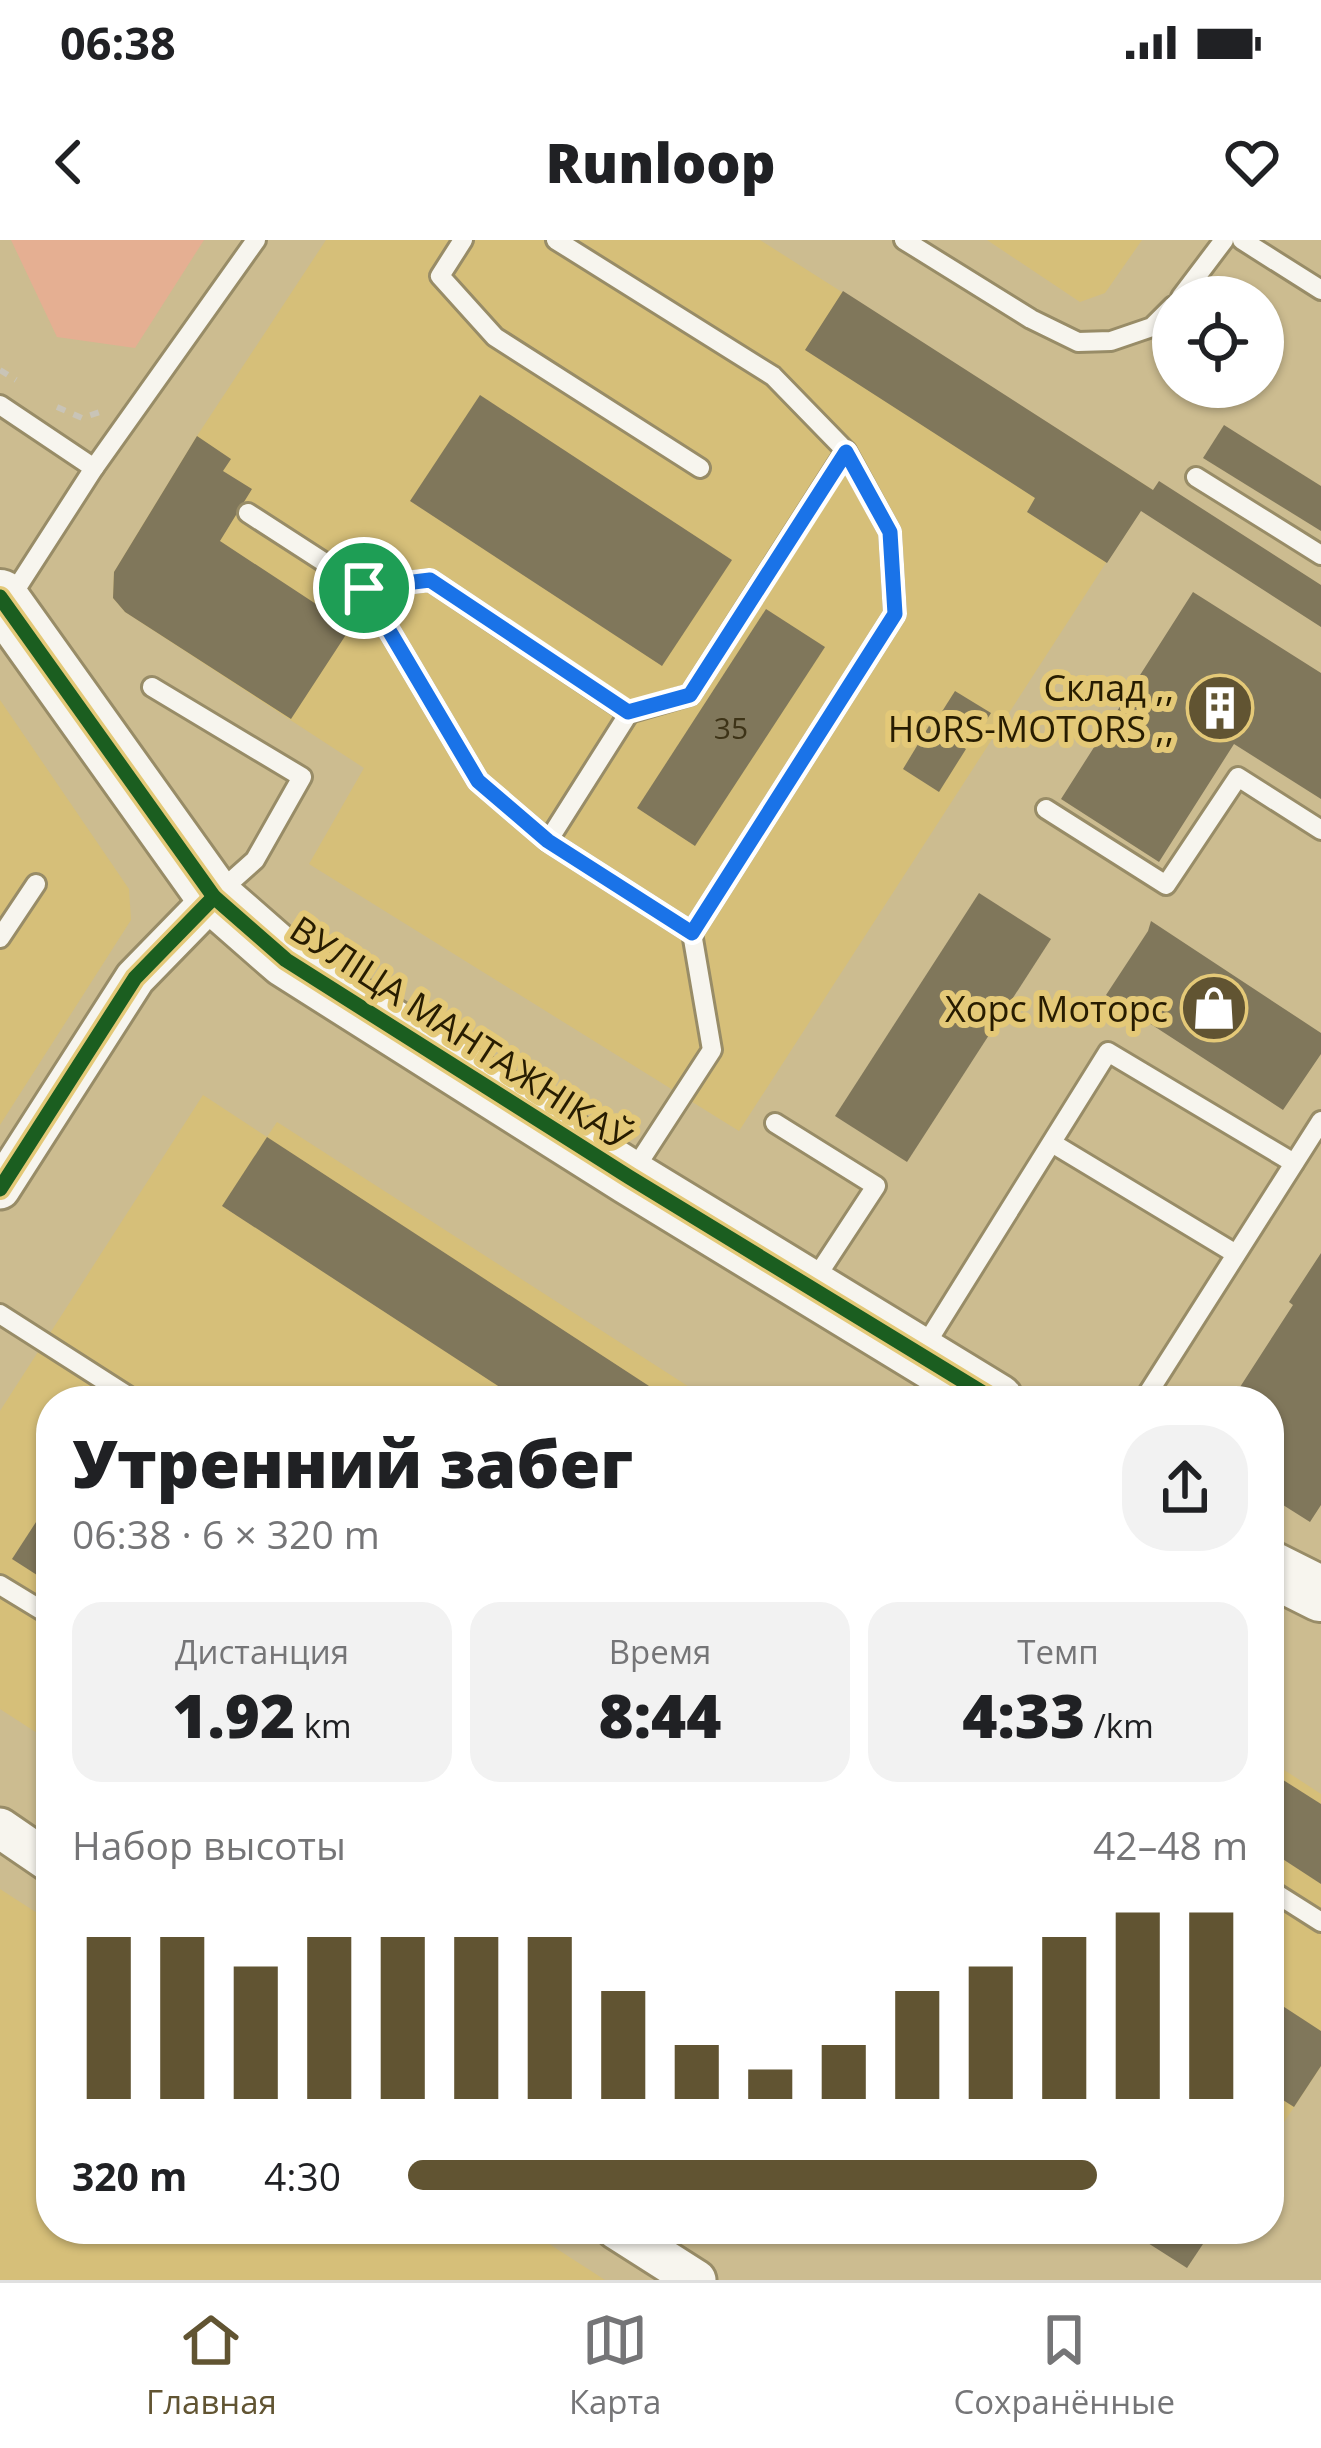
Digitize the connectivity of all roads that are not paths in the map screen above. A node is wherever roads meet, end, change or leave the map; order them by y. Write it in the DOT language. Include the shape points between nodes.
graph roads {
  1 [pos="256,240"];
  2 [pos="463,240"];
  3 [pos="556,240"];
  4 [pos="904,240"];
  5 [pos="1224,240"];
  6 [pos="1242,240"];
  7 [pos="1197,276"];
  8 [pos="1321,290"];
  9 [pos="1152,327"];
  10 [pos="0,405"];
  11 [pos="846,452"];
  12 [pos="94,468"];
  13 [pos="700,468"];
  14 [pos="1196,478"];
  15 [pos="248,513"];
  16 [pos="1321,555"];
  17 [pos="364,588"];
  18 [pos="3,601"];
  19 [pos="152,687"];
  20 [pos="628,712"];
  21 [pos="1046,808"];
  22 [pos="1321,830"];
  23 [pos="548,841"];
  24 [pos="36,884"];
  25 [pos="214,897"];
  26 [pos="692,933"];
  27 [pos="0,938"];
  28 [pos="1321,1121"];
  29 [pos="775,1123"];
  30 [pos="1052,1143"];
  31 [pos="1294,1163"];
  32 [pos="629,1177"];
  33 [pos="0,1189"];
  34 [pos="1237,1254"];
  35 [pos="811,1286"];
  36 [pos="0,1314"];
  37 [pos="921,1353"];
  38 [pos="113,1386"];
  39 [pos="973,1386"];
  40 [pos="1153,1386"];
  41 [pos="1284,1576"];
  42 [pos="0,1585"];
  43 [pos="1321,1594"];
  44 [pos="36,1607"];
  45 [pos="0,1828"];
  46 [pos="36,1853"];
  47 [pos="1284,1899"];
  48 [pos="1321,1922"];
  49 [pos="640,2244"];
  50 [pos="696,2280"];
  1 -- 12 [label="lane"];
  2 -- 13 [label="lane" via="440,277 495,337"];
  3 -- 11 [label="lane" via="773,376"];
  4 -- 9 [label="lane" via="1078,342"];
  5 -- 7 [label="lane"];
  6 -- 8 [label="lane"];
  10 -- 12 [label="lane"];
  11 -- 20 [label="lane" via="690,695"];
  11 -- 26 [label="lane" via="890,532 895,614"];
  12 -- 18 [label="lane"];
  14 -- 16 [label="lane"];
  15 -- 17 [label="lane"];
  17 -- 20 [label="lane" via="430,580"];
  17 -- 23 [label="lane" via="478,781"];
  18 -- 25 [label="street, ВУЛІЦА МАНТАЖНІКАЎ"];
  19 -- 25 [label="lane" via="302,777 255,860"];
  20 -- 23 [label="lane"];
  21 -- 22 [label="lane" via="1166,885 1238,777"];
  23 -- 26 [label="lane"];
  24 -- 27 [label="lane"];
  25 -- 32 [label="street, ВУЛІЦА МАНТАЖНІКАЎ" via="286,960"];
  25 -- 33 [label="street" via="135,979 18,1146"];
  26 -- 32 [label="lane" via="712,1050"];
  28 -- 31 [label="lane"];
  29 -- 35 [label="lane" via="876,1186"];
  30 -- 31 [label="lane" via="1108,1052"];
  30 -- 34 [label="lane"];
  30 -- 37 [label="lane"];
  31 -- 34 [label="lane"];
  32 -- 35 [label="street, ВУЛІЦА МАНТАЖНІКАЎ"];
  34 -- 40 [label="lane"];
  35 -- 37 [label="street, ВУЛІЦА МАНТАЖНІКАЎ"];
  36 -- 38 [label="lane"];
  37 -- 39 [label="street, ВУЛІЦА МАНТАЖНІКАЎ"];
  41 -- 43 [label="street"];
  42 -- 44 [label="lane"];
  45 -- 46 [label="street"];
  47 -- 48 [label="lane"];
  49 -- 50 [label="street"];
}
